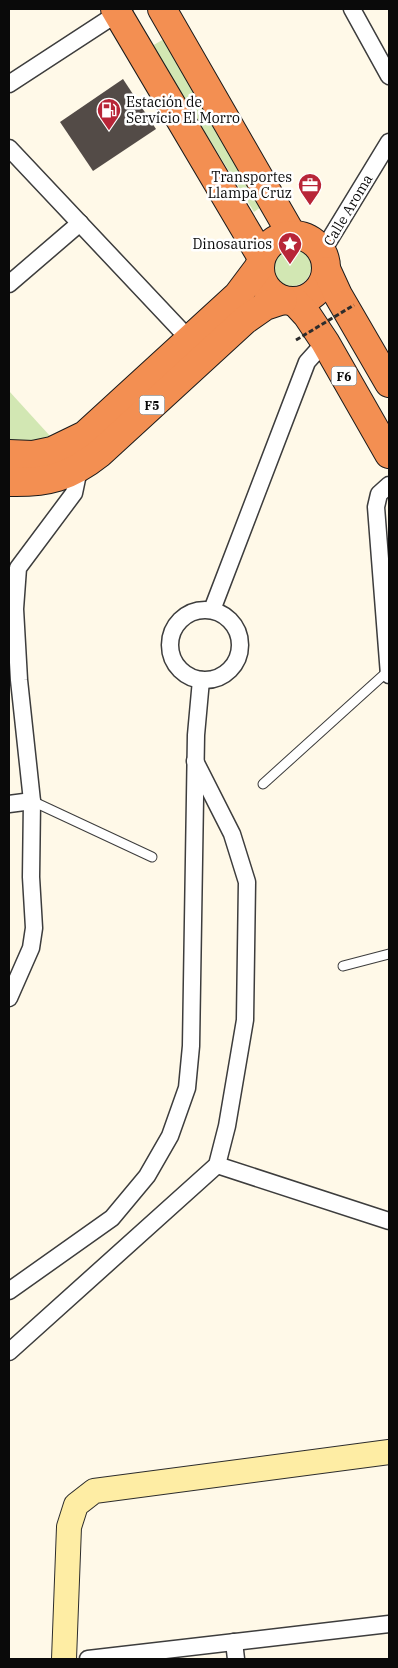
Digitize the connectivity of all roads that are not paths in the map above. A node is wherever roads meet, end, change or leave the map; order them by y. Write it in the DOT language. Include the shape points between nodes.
graph roads {
  1 [pos="162,9"];
  2 [pos="352,9"];
  3 [pos="119,10"];
  4 [pos="389,76"];
  5 [pos="9,84"];
  6 [pos="389,142"];
  7 [pos="9,148"];
  8 [pos="80,223"];
  9 [pos="292,235"];
  10 [pos="260,261"];
  11 [pos="324,261"];
  12 [pos="9,284"];
  13 [pos="289,301"];
  14 [pos="189,339"];
  15 [pos="325,342"];
  16 [pos="389,383"];
  17 [pos="93,444"];
  18 [pos="9,454"];
  19 [pos="389,454"];
  20 [pos="79,469"];
  21 [pos="9,482"];
  22 [pos="389,485"];
  23 [pos="13,580"];
  24 [pos="212,610"];
  25 [pos="388,673"];
  26 [pos="201,680"];
  27 [pos="196,761"];
  28 [pos="263,784"];
  29 [pos="32,801"];
  30 [pos="9,804"];
  31 [pos="152,857"];
  32 [pos="389,954"];
  33 [pos="343,966"];
  34 [pos="9,998"];
  35 [pos="217,1165"];
  36 [pos="389,1221"];
  37 [pos="9,1291"];
  38 [pos="9,1352"];
  39 [pos="389,1452"];
  40 [pos="389,1624"];
  41 [pos="234,1642"];
  42 [pos="64,1659"];
  43 [pos="88,1659"];
  44 [pos="236,1659"];
  1 -- 9 [label="highway"];
  2 -- 4 [label="street"];
  3 -- 5 [label="street"];
  3 -- 10 [label="highway"];
  6 -- 11 [label="street, Calle Aroma"];
  7 -- 8 [label="street"];
  8 -- 12 [label="street"];
  8 -- 14 [label="street"];
  9 -- 10 [label="highway, F5" via="274,241"];
  9 -- 11 [label="highway" via="309,239"];
  10 -- 13 [label="highway" via="265,288"];
  10 -- 14 [label="highway, F5" via="238,295"];
  11 -- 13 [label="highway, F5" via="320,289 304,300"];
  11 -- 16 [label="highway, F6" via="338,295"];
  13 -- 15 [label="highway, F6" via="307,314"];
  13 -- 17 [label="highway, F5" via="265,306 245,320"];
  14 -- 17 [label="highway, F5"];
  15 -- 19 [label="highway, F6"];
  15 -- 24 [label="street" via="307,362"];
  17 -- 18 [label="highway, F5" via="33,455"];
  17 -- 20 [label="highway, F5"];
  20 -- 21 [label="highway, F5" via="48,481"];
  20 -- 23 [label="street" via="74,493 18,568"];
  22 -- 25 [label="street" via="379,494 376,507"];
  23 -- 29 [label="street" via="19,680"];
  24 -- 26 [label="street" via="232,622 241,644 234,666 225,674"];
  24 -- 26 [label="street" via="194,611 180,619 170,640 170,651 177,666 190,677"];
  25 -- 28 [label="lane"];
  26 -- 27 [label="street"];
  27 -- 35 [label="street" via="232,834 247,882 245,1020"];
  27 -- 37 [label="street" via="192,1046 184,1096 170,1136 147,1176 112,1218"];
  29 -- 30 [label="street"];
  29 -- 31 [label="lane"];
  29 -- 34 [label="street" via="34,928 30,948"];
  32 -- 33 [label="lane"];
  35 -- 36 [label="street"];
  35 -- 38 [label="street"];
  39 -- 42 [label="street" via="94,1491 76,1505 69,1527"];
  40 -- 41 [label="street"];
  41 -- 43 [label="street"];
  41 -- 44 [label="street"];
}
